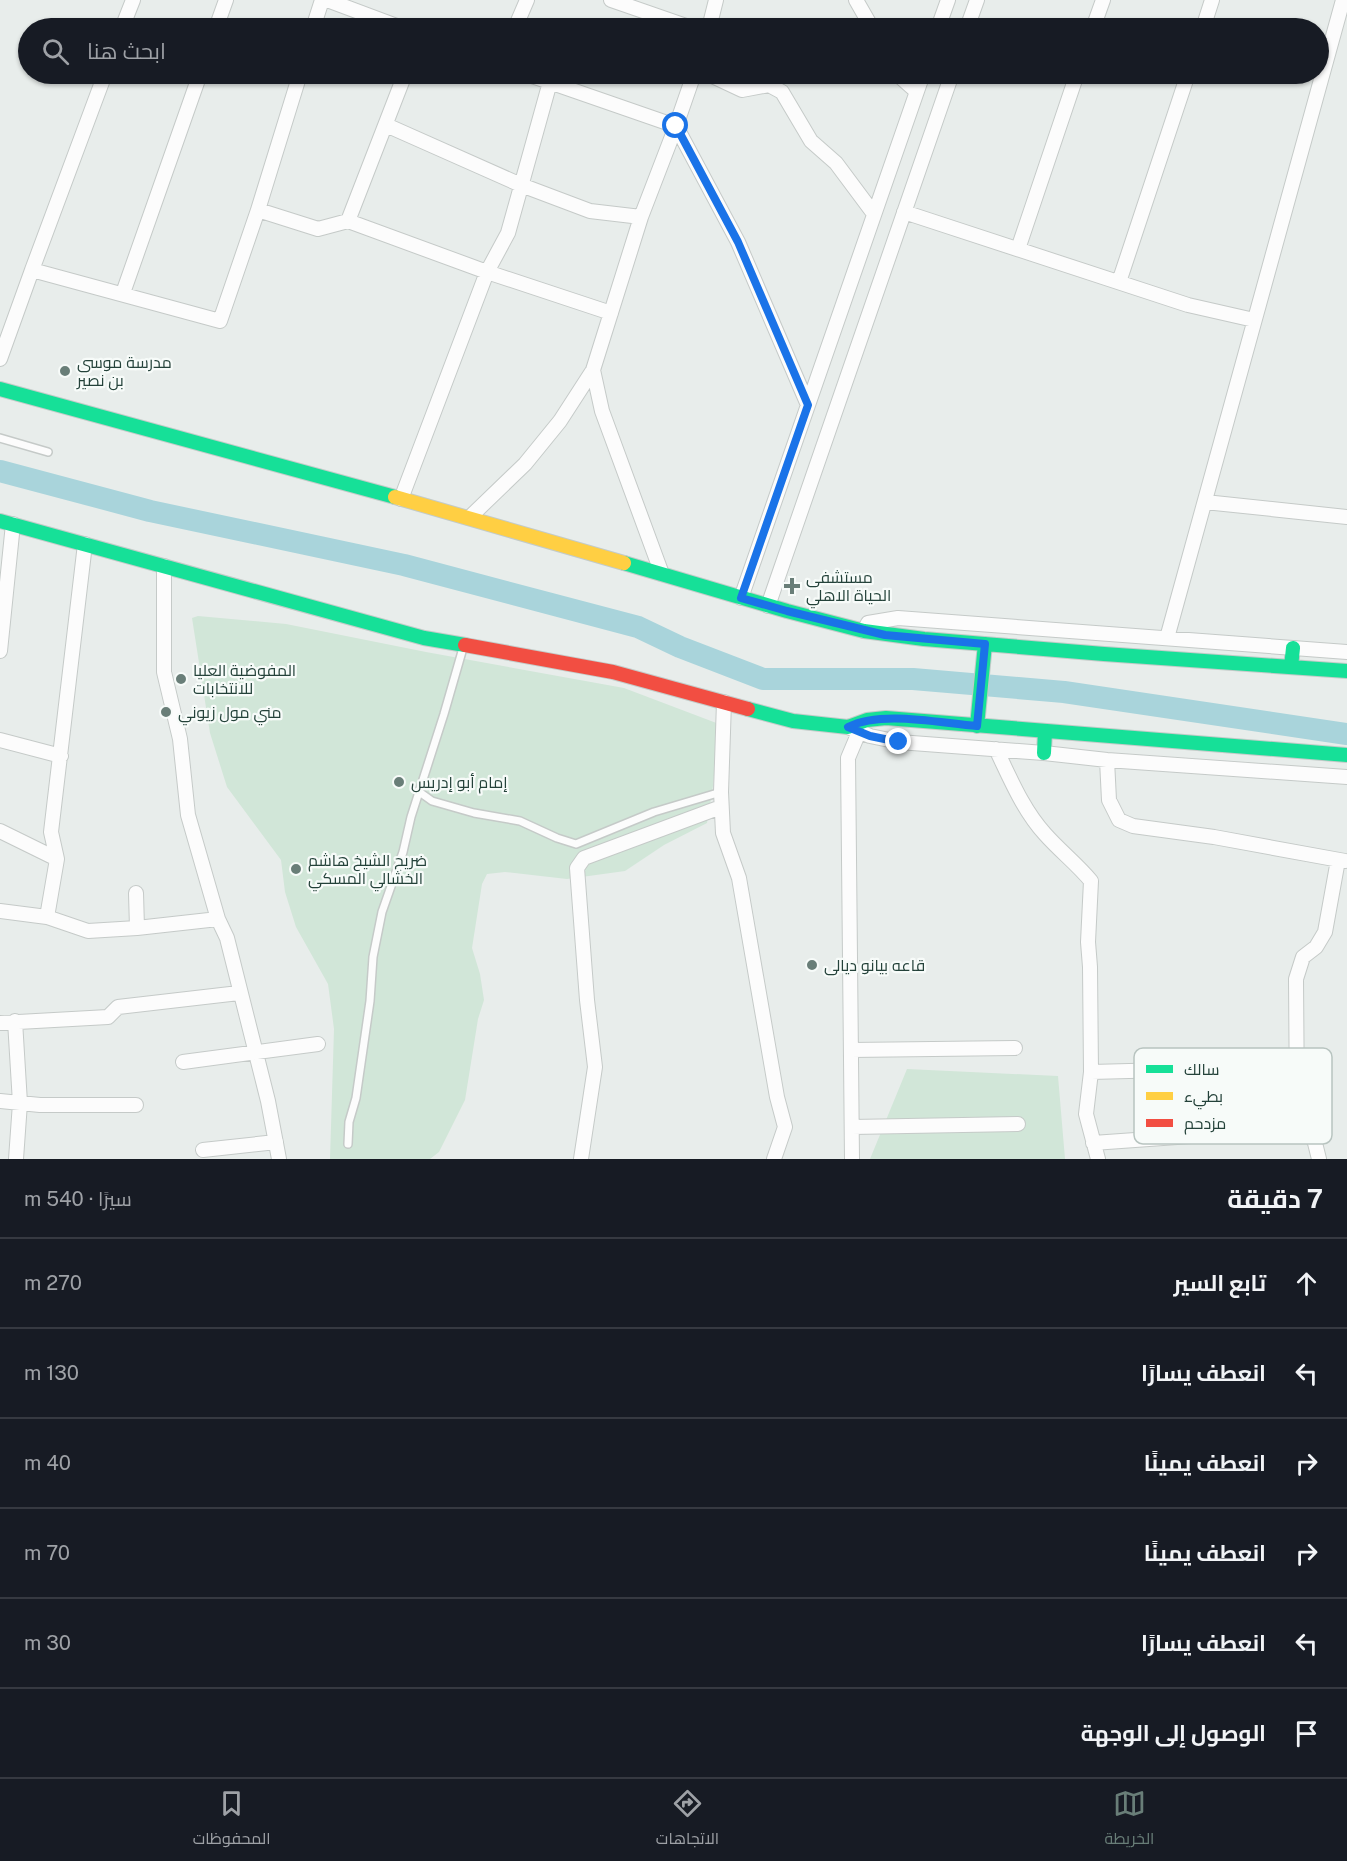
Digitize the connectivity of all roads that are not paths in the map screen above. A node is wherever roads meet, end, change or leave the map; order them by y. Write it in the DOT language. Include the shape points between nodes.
graph roads {
  1 [pos="133,0"];
  2 [pos="226,0"];
  3 [pos="322,0"];
  4 [pos="327,0"];
  5 [pos="527,0"];
  6 [pos="611,0"];
  7 [pos="716,0"];
  8 [pos="856,0"];
  9 [pos="948,0"];
  10 [pos="977,0"];
  11 [pos="1103,0"];
  12 [pos="1212,0"];
  13 [pos="1343,0"];
  14 [pos="628,3"];
  15 [pos="126,18"];
  16 [pos="220,18"];
  17 [pos="317,18"];
  18 [pos="375,18"];
  19 [pos="519,18"];
  20 [pos="666,18"];
  21 [pos="712,18"];
  22 [pos="866,18"];
  23 [pos="942,18"];
  24 [pos="971,18"];
  25 [pos="1097,18"];
  26 [pos="1206,18"];
  27 [pos="1343,18"];
  28 [pos="1329,66"];
  29 [pos="101,84"];
  30 [pos="196,84"];
  31 [pos="297,84"];
  32 [pos="401,84"];
  33 [pos="549,84"];
  34 [pos="556,84"];
  35 [pos="691,84"];
  36 [pos="729,84"];
  37 [pos="908,84"];
  38 [pos="918,84"];
  39 [pos="949,84"];
  40 [pos="1074,84"];
  41 [pos="1185,84"];
  42 [pos="1324,84"];
  43 [pos="916,91"];
  44 [pos="386,125"];
  45 [pos="676,126"];
  46 [pos="521,186"];
  47 [pos="258,210"];
  48 [pos="904,212"];
  49 [pos="874,214"];
  50 [pos="641,217"];
  51 [pos="348,221"];
  52 [pos="1018,249"];
  53 [pos="32,270"];
  54 [pos="487,272"];
  55 [pos="1119,282"];
  56 [pos="123,293"];
  57 [pos="611,313"];
  58 [pos="1254,320"];
  59 [pos="0,359"];
  60 [pos="593,370"];
  61 [pos="0,389"];
  62 [pos="808,405"];
  63 [pos="0,438"];
  64 [pos="48,452"];
  65 [pos="401,499"];
  66 [pos="1205,502"];
  67 [pos="1347,517"];
  68 [pos="469,518"];
  69 [pos="7,522"];
  70 [pos="85,544"];
  71 [pos="164,566"];
  72 [pos="662,574"];
  73 [pos="741,598"];
  74 [pos="768,606"];
  75 [pos="864,631"];
  76 [pos="1167,638"];
  77 [pos="985,644"];
  78 [pos="463,645"];
  79 [pos="1293,648"];
  80 [pos="0,651"];
  81 [pos="1347,652"];
  82 [pos="1291,667"];
  83 [pos="1347,671"];
  84 [pos="724,702"];
  85 [pos="977,726"];
  86 [pos="853,730"];
  87 [pos="1045,731"];
  88 [pos="0,740"];
  89 [pos="996,749"];
  90 [pos="1044,753"];
  91 [pos="1347,755"];
  92 [pos="61,756"];
  93 [pos="1107,760"];
  94 [pos="1347,777"];
  95 [pos="418,790"];
  96 [pos="721,792"];
  97 [pos="721,807"];
  98 [pos="0,831"];
  99 [pos="57,860"];
  100 [pos="1343,861"];
  101 [pos="136,893"];
  102 [pos="0,911"];
  103 [pos="46,917"];
  104 [pos="218,919"];
  105 [pos="137,928"];
  106 [pos="239,993"];
  107 [pos="15,1021"];
  108 [pos="0,1023"];
  109 [pos="318,1044"];
  110 [pos="1015,1048"];
  111 [pos="1297,1048"];
  112 [pos="851,1050"];
  113 [pos="255,1052"];
  114 [pos="183,1062"];
  115 [pos="1134,1071"];
  116 [pos="1091,1072"];
  117 [pos="0,1101"];
  118 [pos="20,1103"];
  119 [pos="136,1105"];
  120 [pos="1017,1124"];
  121 [pos="852,1127"];
  122 [pos="1134,1140"];
  123 [pos="276,1142"];
  124 [pos="1093,1143"];
  125 [pos="348,1144"];
  126 [pos="1316,1144"];
  127 [pos="203,1150"];
  128 [pos="16,1159"];
  129 [pos="279,1159"];
  130 [pos="581,1159"];
  131 [pos="774,1159"];
  132 [pos="852,1159"];
  133 [pos="1098,1159"];
  134 [pos="1318,1159"];
  1 -- 15 [label="street"];
  2 -- 16 [label="street"];
  3 -- 17 [label="street"];
  4 -- 18 [label="street"];
  5 -- 19 [label="street"];
  6 -- 14 [label="street"];
  7 -- 21 [label="street"];
  8 -- 22 [label="street"];
  9 -- 23 [label="street"];
  10 -- 24 [label="street"];
  11 -- 25 [label="street"];
  12 -- 26 [label="street"];
  13 -- 27 [label="street"];
  14 -- 20 [label="street"];
  27 -- 28 [label="street"];
  29 -- 53 [label="street"];
  30 -- 56 [label="street"];
  31 -- 47 [label="street"];
  32 -- 44 [label="street"];
  33 -- 46 [label="street"];
  34 -- 45 [label="street"];
  35 -- 45 [label="street"];
  36 -- 49 [label="street" via="742,90 769,86 782,92 811,141 836,163"];
  37 -- 43 [label="street"];
  38 -- 43 [label="street"];
  39 -- 48 [label="street"];
  40 -- 52 [label="street"];
  41 -- 55 [label="street"];
  42 -- 58 [label="street"];
  43 -- 49 [label="street"];
  44 -- 46 [label="street"];
  44 -- 51 [label="street"];
  45 -- 50 [label="street"];
  45 -- 62 [label="street" via="738,242"];
  46 -- 50 [label="street" via="590,211"];
  46 -- 54 [label="street" via="508,232"];
  47 -- 51 [label="street" via="318,229"];
  47 -- 56 [label="street" via="220,321"];
  48 -- 52 [label="street"];
  48 -- 74 [label="street"];
  49 -- 62 [label="street"];
  50 -- 57 [label="street"];
  51 -- 54 [label="street"];
  52 -- 55 [label="street"];
  53 -- 56 [label="street"];
  53 -- 59 [label="street"];
  54 -- 57 [label="street"];
  54 -- 65 [label="street"];
  55 -- 58 [label="street" via="1188,305"];
  57 -- 60 [label="street"];
  58 -- 66 [label="street"];
  60 -- 68 [label="street" via="560,421 525,464"];
  60 -- 72 [label="street" via="602,411"];
  61 -- 65 [label="street"];
  62 -- 73 [label="street"];
  63 -- 64 [label="lane"];
  65 -- 68 [label="street"];
  66 -- 67 [label="street"];
  66 -- 76 [label="street"];
  68 -- 72 [label="street"];
  69 -- 70 [label="street"];
  69 -- 80 [label="street"];
  70 -- 71 [label="street"];
  70 -- 92 [label="street"];
  71 -- 78 [label="street" via="424,638"];
  71 -- 104 [label="street" via="164,672 180,739 188,815"];
  72 -- 73 [label="street"];
  73 -- 74 [label="street"];
  74 -- 75 [label="street"];
  75 -- 76 [label="street" via="868,623 898,618"];
  75 -- 77 [label="street"];
  76 -- 79 [label="street"];
  77 -- 82 [label="street"];
  77 -- 85 [label="street"];
  78 -- 84 [label="street" via="613,672"];
  78 -- 95 [label="lane"];
  79 -- 81 [label="street"];
  79 -- 82 [label="street"];
  82 -- 83 [label="street"];
  84 -- 86 [label="street" via="793,721"];
  84 -- 96 [label="street"];
  85 -- 86 [label="street" via="886,718 867,720"];
  85 -- 87 [label="street"];
  86 -- 89 [label="street" via="885,740"];
  86 -- 112 [label="street" via="848,758"];
  87 -- 90 [label="street"];
  87 -- 91 [label="street"];
  88 -- 92 [label="street"];
  89 -- 90 [label="street"];
  89 -- 116 [label="street" via="1027,810 1091,881"];
  90 -- 93 [label="street"];
  92 -- 99 [label="street" via="51,832"];
  93 -- 94 [label="street"];
  93 -- 100 [label="street" via="1109,800 1119,820 1133,826"];
  95 -- 96 [label="lane" via="432,801 520,821 576,844 654,812"];
  95 -- 125 [label="lane" via="403,852 382,912 373,957"];
  96 -- 97 [label="street"];
  97 -- 130 [label="street" via="584,858 577,868 595,1067"];
  97 -- 131 [label="street" via="723,833 739,878 785,1127"];
  98 -- 99 [label="street"];
  99 -- 103 [label="street"];
  100 -- 111 [label="street" via="1325,932 1316,947 1303,957 1296,979"];
  101 -- 105 [label="street"];
  102 -- 103 [label="street"];
  103 -- 105 [label="street" via="88,931"];
  104 -- 105 [label="street"];
  104 -- 106 [label="street" via="227,938"];
  106 -- 107 [label="street" via="118,1007 108,1017"];
  106 -- 113 [label="street"];
  107 -- 108 [label="street"];
  107 -- 118 [label="street"];
  109 -- 113 [label="street"];
  110 -- 112 [label="street"];
  112 -- 121 [label="street"];
  113 -- 114 [label="street"];
  113 -- 123 [label="street"];
  115 -- 116 [label="street"];
  116 -- 124 [label="street" via="1086,1114"];
  117 -- 118 [label="street"];
  118 -- 119 [label="street"];
  118 -- 128 [label="street"];
  120 -- 121 [label="street"];
  121 -- 132 [label="street"];
  122 -- 124 [label="street"];
  123 -- 127 [label="street"];
  123 -- 129 [label="street"];
  124 -- 133 [label="street"];
  126 -- 134 [label="street"];
}
